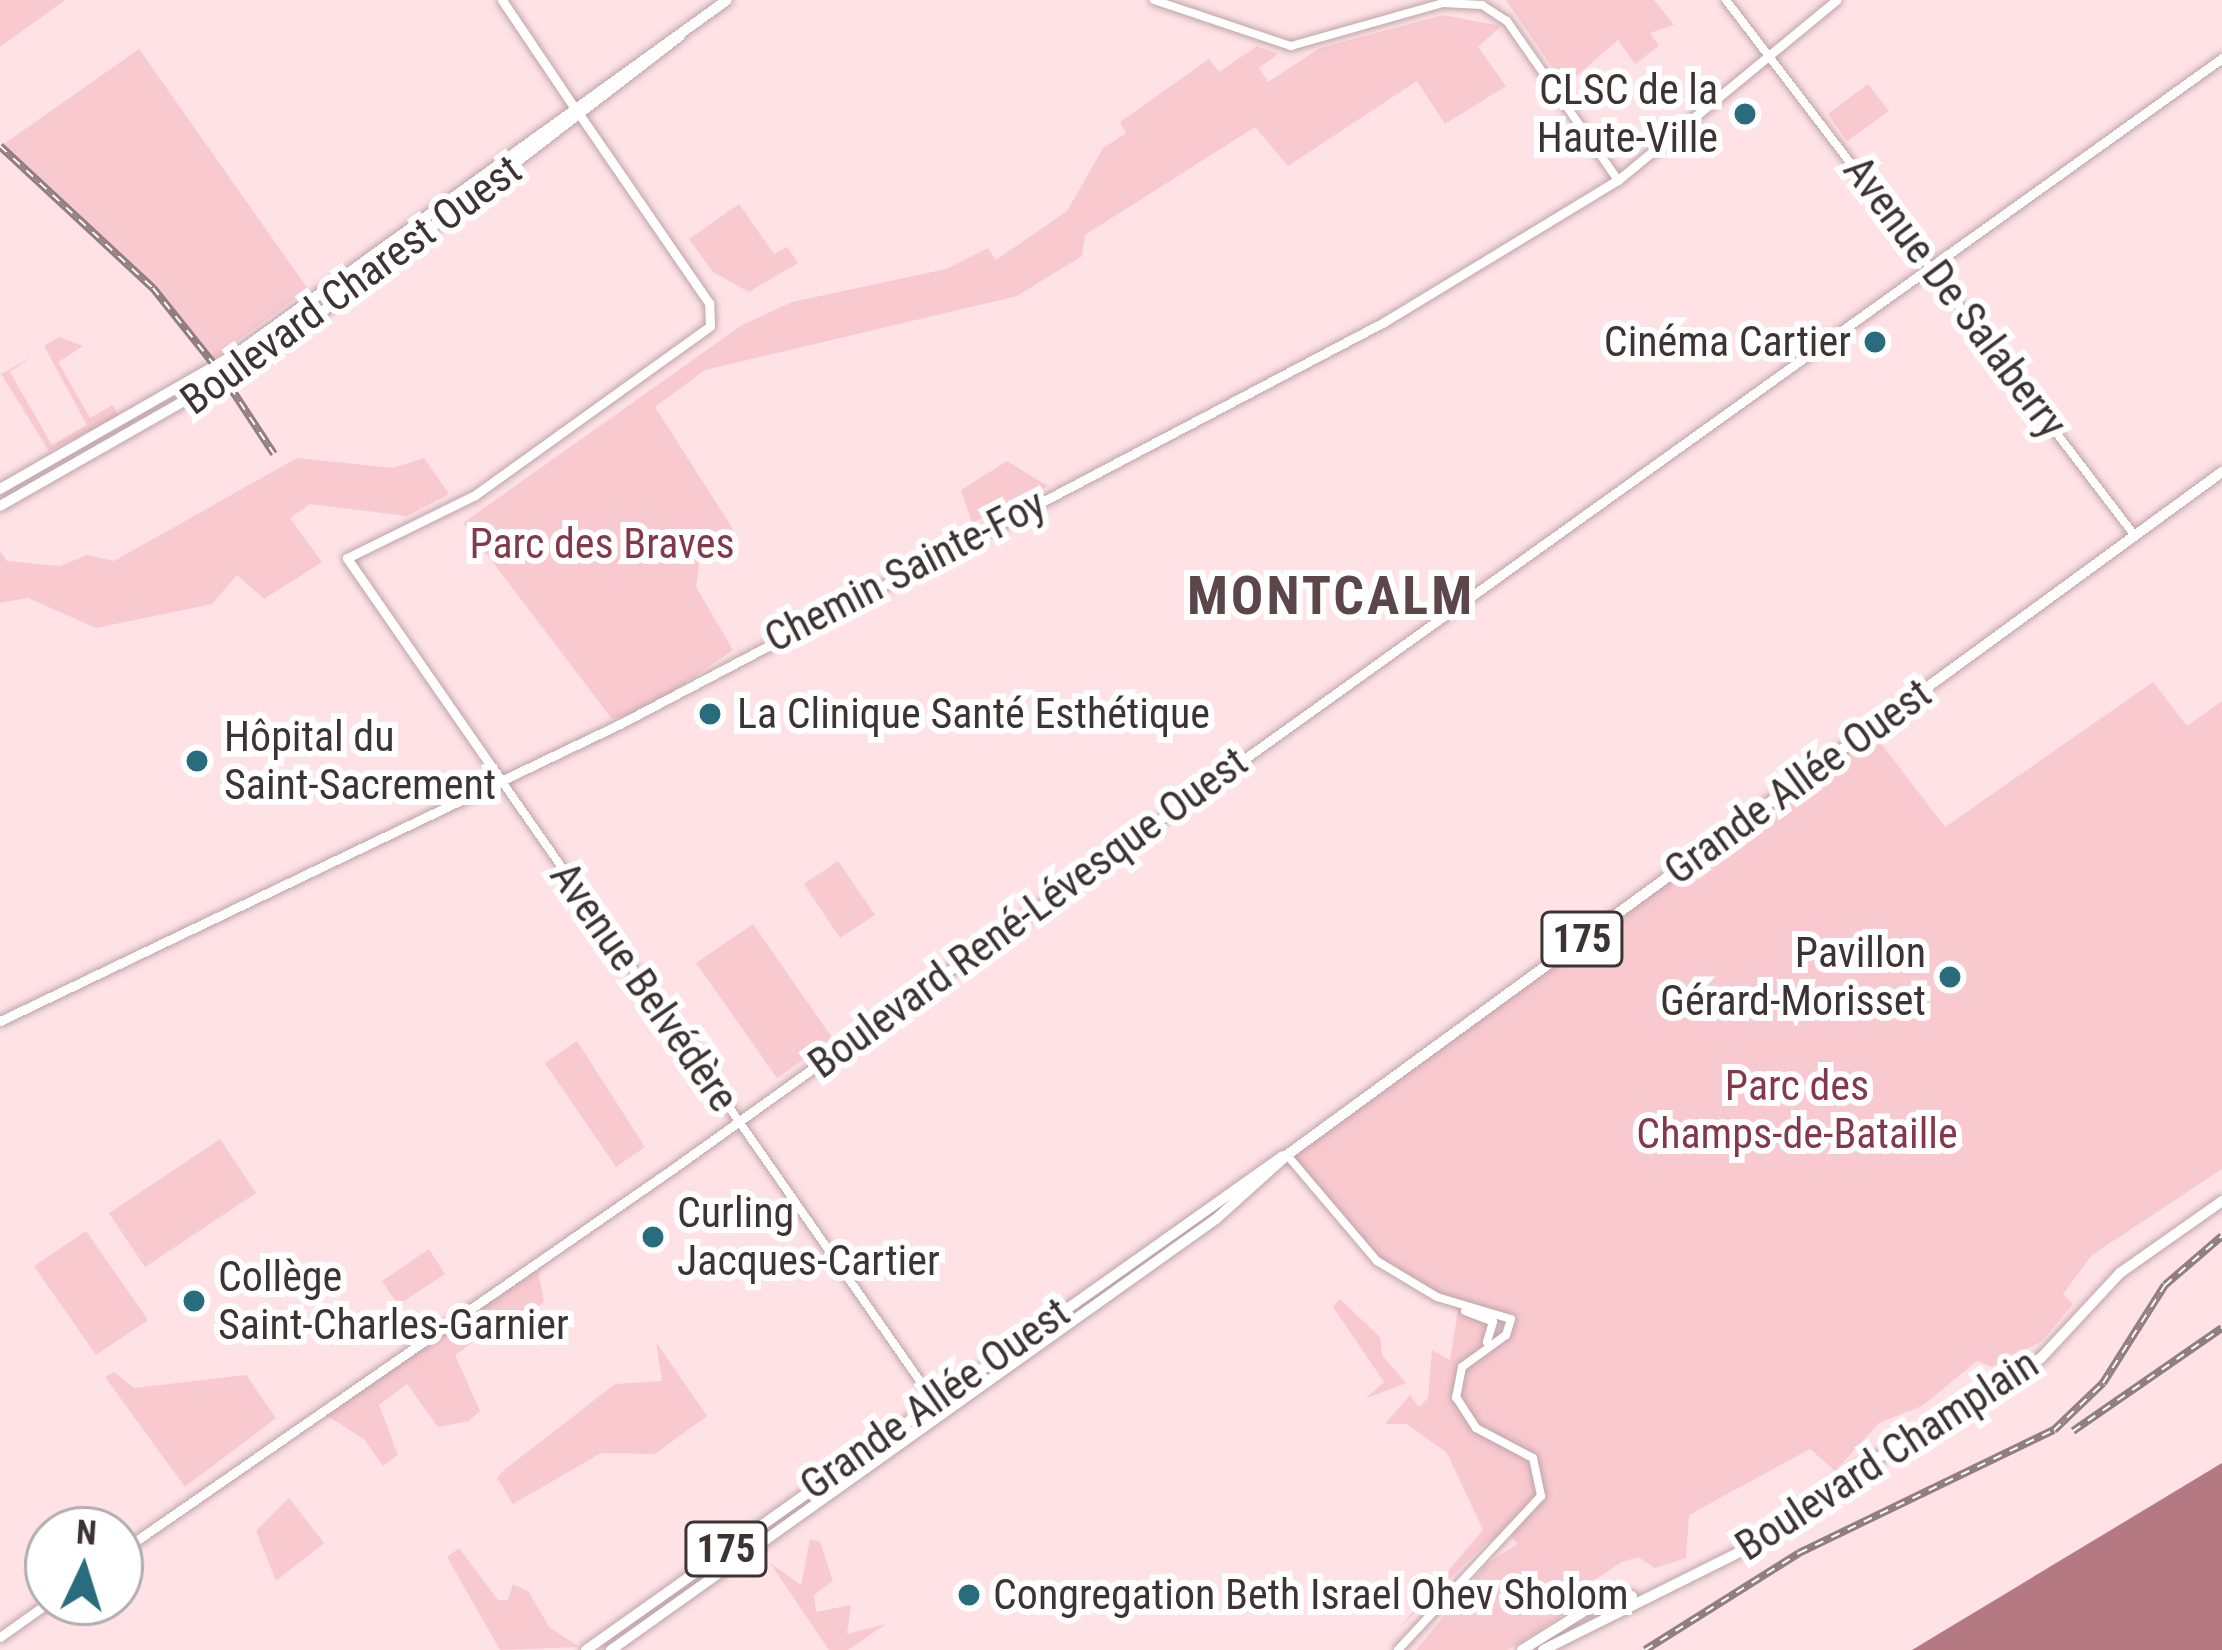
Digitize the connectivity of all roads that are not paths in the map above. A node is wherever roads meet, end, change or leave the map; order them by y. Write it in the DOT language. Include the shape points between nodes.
graph roads {
  1 [pos="502,0"];
  2 [pos="727,0"];
  3 [pos="1154,0"];
  4 [pos="1726,0"];
  5 [pos="1836,0"];
  6 [pos="1775,58"];
  7 [pos="2222,58"];
  8 [pos="578,112"];
  9 [pos="1618,180"];
  10 [pos="1928,262"];
  11 [pos="2222,472"];
  12 [pos="0,489"];
  13 [pos="0,506"];
  14 [pos="2135,536"];
  15 [pos="500,779"];
  16 [pos="0,1022"];
  17 [pos="737,1122"];
  18 [pos="1286,1155"];
  19 [pos="2222,1201"];
  20 [pos="1449,1302"];
  21 [pos="1486,1344"];
  22 [pos="934,1401"];
  23 [pos="943,1414"];
  24 [pos="144,1535"];
  25 [pos="1647,1592"];
  26 [pos="606,1647"];
  27 [pos="586,1650"];
  28 [pos="1398,1650"];
  29 [pos="1522,1650"];
  30 [pos="1543,1650"];
  1 -- 8 [label="main road"];
  2 -- 8 [label="main road, Boulevard Charest Ouest"];
  3 -- 9 [label="street" via="1293,46 1443,3 1496,12"];
  4 -- 6 [label="street, Avenue De Salaberry"];
  5 -- 6 [label="main road, Chemin Sainte-Foy"];
  6 -- 9 [label="main road, Chemin Sainte-Foy"];
  6 -- 10 [label="street, Avenue De Salaberry"];
  7 -- 10 [label="main road, Boulevard René-Lévesque Ouest"];
  8 -- 12 [label="main road, Boulevard Charest Ouest" via="236,354"];
  8 -- 13 [label="main road, Boulevard Charest Ouest" via="252,364"];
  8 -- 15 [label="main road, Avenue Belvédère" via="713,318 475,495 347,558"];
  9 -- 15 [label="main road, Chemin Sainte-Foy" via="1364,333"];
  10 -- 14 [label="street, Avenue De Salaberry"];
  10 -- 17 [label="main road, Boulevard René-Lévesque Ouest"];
  11 -- 14 [label="main road, 175"];
  14 -- 18 [label="main road, Grande Allée Ouest / 175"];
  15 -- 16 [label="main road, Chemin Sainte-Foy"];
  15 -- 17 [label="street, Avenue Belvédère"];
  17 -- 22 [label="street, Avenue Belvédère"];
  17 -- 24 [label="main road, Boulevard René-Lévesque Ouest"];
  18 -- 20 [label="street" via="1355,1242"];
  18 -- 22 [label="main road, Grande Allée Ouest / 175"];
  18 -- 23 [label="main road, Grande Allée Ouest / 175" via="1216,1219"];
  19 -- 25 [label="main road, Boulevard Champlain" via="2120,1273 2026,1368 1858,1468 1758,1543"];
  20 -- 21 [label="street" via="1492,1322"];
  20 -- 21 [label="street" via="1511,1319 1506,1335"];
  21 -- 28 [label="street" via="1462,1366 1459,1406 1476,1428 1533,1458 1540,1496"];
  22 -- 23 [label="street, Avenue Belvédère"];
  22 -- 26 [label="main road, Grande Allée Ouest / 175"];
  23 -- 26 [label="main road, Grande Allée Ouest / 175"];
  25 -- 29 [label="main road, Boulevard Champlain" via="1586,1610"];
  25 -- 30 [label="main road, Boulevard Champlain"];
  26 -- 27 [label="main road, Grande Allée Ouest / 175"];
}
